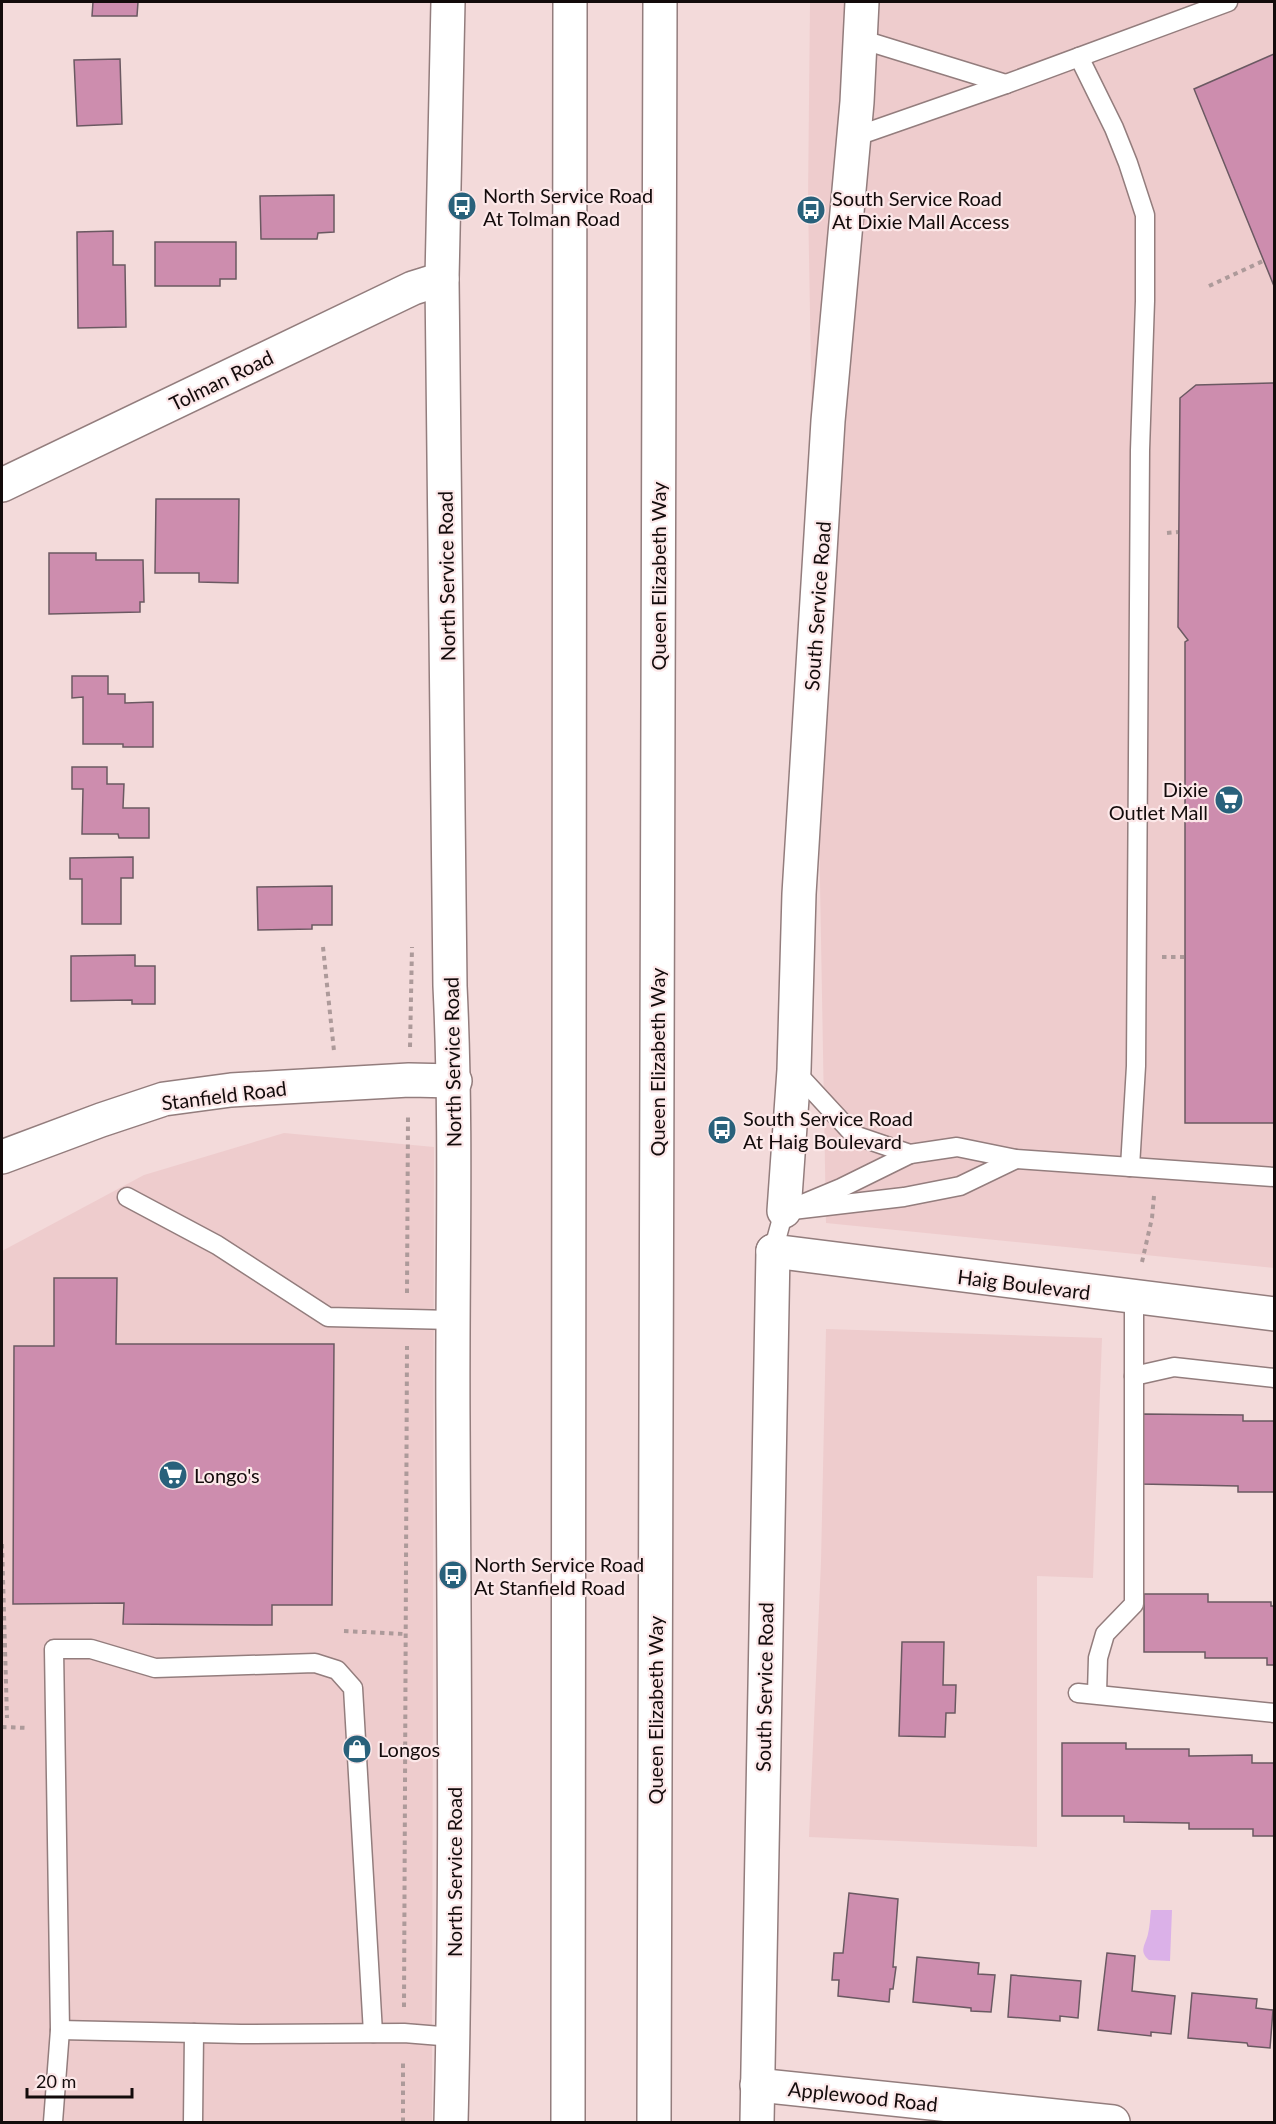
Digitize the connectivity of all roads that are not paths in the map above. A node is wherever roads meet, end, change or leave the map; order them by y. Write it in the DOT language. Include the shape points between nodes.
graph roads {
  1 [pos="448,2"];
  2 [pos="570,2"];
  3 [pos="660,2"];
  4 [pos="862,2"];
  5 [pos="1227,2"];
  6 [pos="860,39"];
  7 [pos="1079,57"];
  8 [pos="1006,84"];
  9 [pos="854,137"];
  10 [pos="442,279"];
  11 [pos="2,485"];
  12 [pos="794,1070"];
  13 [pos="455,1081"];
  14 [pos="910,1154"];
  15 [pos="2,1157"];
  16 [pos="1016,1159"];
  17 [pos="1130,1167"];
  18 [pos="1275,1176"];
  19 [pos="127,1197"];
  20 [pos="784,1211"];
  21 [pos="773,1251"];
  22 [pos="1134,1298"];
  23 [pos="1275,1314"];
  24 [pos="452,1320"];
  25 [pos="1134,1376"];
  26 [pos="1275,1378"];
  27 [pos="1078,1693"];
  28 [pos="1097,1694"];
  29 [pos="1275,1713"];
  30 [pos="60,2030"];
  31 [pos="194,2033"];
  32 [pos="373,2033"];
  33 [pos="453,2037"];
  34 [pos="757,2085"];
  35 [pos="52,2122"];
  36 [pos="193,2122"];
  37 [pos="451,2122"];
  38 [pos="568,2122"];
  39 [pos="654,2122"];
  40 [pos="757,2122"];
  41 [pos="1113,2122"];
  1 -- 10 [label="main road, North Service Road"];
  2 -- 38 [label="main road"];
  3 -- 39 [label="main road, Queen Elizabeth Way"];
  4 -- 6 [label="main road, South Service Road"];
  5 -- 7 [label="lane"];
  6 -- 8 [label="lane"];
  6 -- 9 [label="main road, South Service Road"];
  7 -- 8 [label="lane"];
  7 -- 17 [label="lane" via="1118,137 1145,215 1136,1066"];
  8 -- 9 [label="lane"];
  9 -- 12 [label="main road, South Service Road" via="828,421 799,894"];
  10 -- 11 [label="main road, Tolman Road" via="413,288"];
  10 -- 13 [label="main road, North Service Road" via="450,986"];
  12 -- 14 [label="lane" via="854,1135"];
  12 -- 20 [label="main road, South Service Road"];
  13 -- 15 [label="main road, Stanfield Road" via="231,1090 164,1099"];
  13 -- 24 [label="main road, North Service Road"];
  14 -- 16 [label="lane" via="957,1147"];
  14 -- 20 [label="lane"];
  16 -- 17 [label="lane"];
  16 -- 20 [label="lane" via="960,1186 904,1197"];
  17 -- 18 [label="lane"];
  19 -- 24 [label="lane" via="217,1245 328,1317"];
  20 -- 21 [label="lane"];
  21 -- 22 [label="main road, Haig Boulevard"];
  21 -- 34 [label="main road, South Service Road"];
  22 -- 23 [label="main road, Haig Boulevard"];
  22 -- 25 [label="lane"];
  24 -- 33 [label="main road, North Service Road"];
  25 -- 26 [label="lane" via="1174,1367"];
  25 -- 28 [label="lane" via="1134,1604 1105,1634 1098,1658"];
  27 -- 28 [label="lane"];
  28 -- 29 [label="lane"];
  30 -- 31 [label="lane"];
  30 -- 32 [label="lane" via="54,1649 91,1649 155,1668 315,1663 337,1670 353,1688"];
  30 -- 35 [label="lane"];
  31 -- 32 [label="lane"];
  31 -- 36 [label="lane"];
  32 -- 33 [label="lane"];
  33 -- 37 [label="main road, North Service Road"];
  34 -- 40 [label="main road, South Service Road"];
  34 -- 41 [label="main road, Applewood Road"];
}
